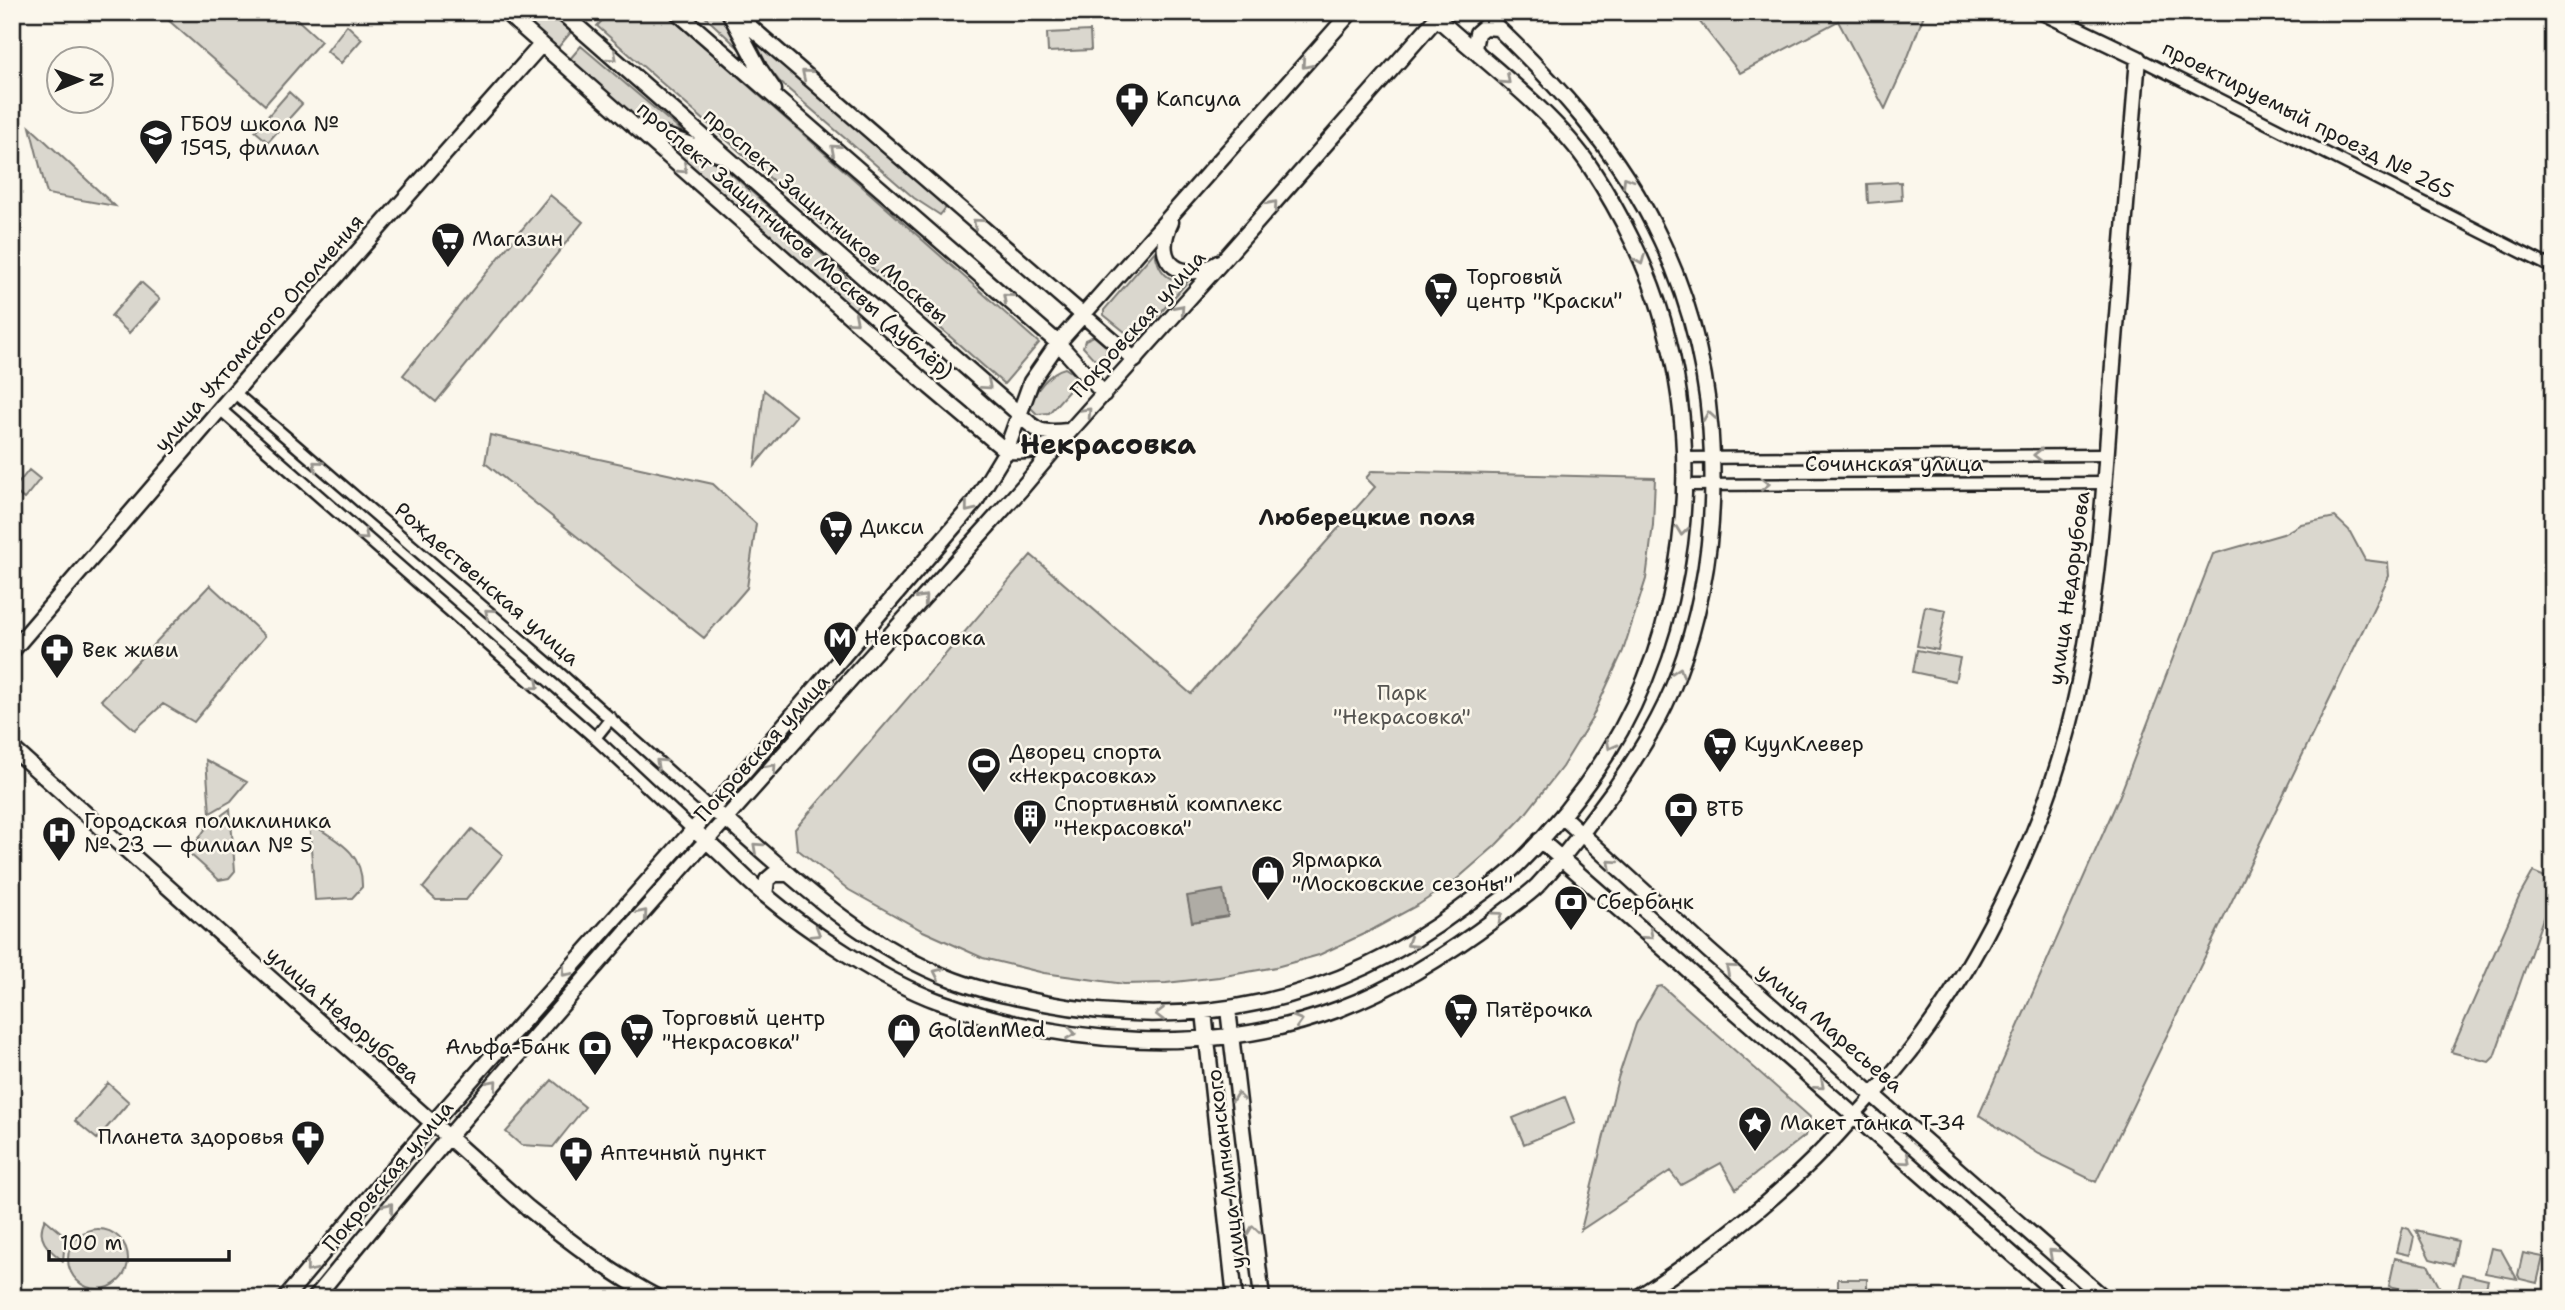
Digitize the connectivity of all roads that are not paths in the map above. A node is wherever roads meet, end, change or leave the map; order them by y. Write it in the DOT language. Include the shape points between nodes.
graph roads {
  1 [pos="505,12"];
  2 [pos="561,12"];
  3 [pos="677,12"];
  4 [pos="731,12"];
  5 [pos="1351,12"];
  6 [pos="1481,12"];
  7 [pos="2042,12"];
  8 [pos="1440,15"];
  9 [pos="1498,28"];
  10 [pos="541,45"];
  11 [pos="1480,57"];
  12 [pos="2138,58"];
  13 [pos="787,108"];
  14 [pos="632,124"];
  15 [pos="729,158"];
  16 [pos="1176,212"];
  17 [pos="1227,256"];
  18 [pos="2553,268"];
  19 [pos="1084,316"];
  20 [pos="1058,343"];
  21 [pos="1135,360"];
  22 [pos="235,393"];
  23 [pos="1104,394"];
  24 [pos="220,410"];
  25 [pos="1018,412"];
  26 [pos="1070,431"];
  27 [pos="1006,451"];
  28 [pos="2107,455"];
  29 [pos="1713,457"];
  30 [pos="1683,458"];
  31 [pos="2105,483"];
  32 [pos="1684,485"];
  33 [pos="1714,485"];
  34 [pos="12,651"];
  35 [pos="611,718"];
  36 [pos="594,738"];
  37 [pos="12,748"];
  38 [pos="1595,771"];
  39 [pos="1615,788"];
  40 [pos="711,809"];
  41 [pos="1562,816"];
  42 [pos="726,819"];
  43 [pos="692,829"];
  44 [pos="1581,835"];
  45 [pos="1540,840"];
  46 [pos="708,841"];
  47 [pos="1561,858"];
  48 [pos="789,874"];
  49 [pos="765,895"];
  50 [pos="1228,1009"];
  51 [pos="1204,1012"];
  52 [pos="1232,1035"];
  53 [pos="1206,1038"];
  54 [pos="1874,1094"];
  55 [pos="1855,1115"];
  56 [pos="433,1123"];
  57 [pos="449,1136"];
  58 [pos="285,1298"];
  59 [pos="314,1298"];
  60 [pos="658,1298"];
  61 [pos="1235,1298"];
  62 [pos="1262,1298"];
  63 [pos="1637,1298"];
  64 [pos="2062,1298"];
  65 [pos="2104,1298"];
  1 -- 10 [label="street, проспект Защитников Москвы (дублёр)"];
  2 -- 15 [label="street, проспект Защитников Москвы, one-way"];
  3 -- 13 [label="street"];
  4 -- 13 [label="street" via="759,68"];
  19 -- 4 [label="street, one-way"];
  5 -- 16 [label="street, Покровская улица, one-way"];
  6 -- 9 [label="street"];
  7 -- 12 [label="street, проектируемый проезд № 265"];
  8 -- 11 [label="street"];
  17 -- 8 [label="street, Покровская улица, one-way"];
  9 -- 11 [label="street" via="1484,27 1477,33 1475,47"];
  29 -- 9 [label="street, one-way" via="1699,353 1661,239 1588,122"];
  10 -- 14 [label="street, проспект Защитников Москвы (дублёр)"];
  10 -- 22 [label="street, улица Ухтомского Ополчения"];
  11 -- 30 [label="street, one-way" via="1549,119 1588,163 1635,247 1662,316 1674,366"];
  12 -- 18 [label="street, проектируемый проезд № 265"];
  12 -- 28 [label="street, улица Недорубова"];
  20 -- 13 [label="street, one-way"];
  14 -- 15 [label="street"];
  14 -- 27 [label="street, проспект Защитников Москвы (дублёр), one-way"];
  15 -- 25 [label="street, проспект Защитников Москвы, one-way"];
  16 -- 17 [label="street" via="1163,245 1172,266 1195,271"];
  16 -- 19 [label="street, Покровская улица"];
  21 -- 17 [label="street, Покровская улица, one-way"];
  19 -- 20 [label="street, Покровская улица"];
  19 -- 21 [label="street"];
  20 -- 23 [label="street"];
  20 -- 25 [label="street, Покровская улица" via="1031,382"];
  21 -- 23 [label="street, Покровская улица"];
  22 -- 24 [label="street, улица Ухтомского Ополчения"];
  35 -- 22 [label="street, Рождественская улица, one-way"];
  26 -- 23 [label="street, Покровская улица, one-way"];
  24 -- 34 [label="street, улица Ухтомского Ополчения"];
  24 -- 36 [label="street, one-way"];
  25 -- 26 [label="street, проспект Защитников Москвы" via="1042,432"];
  25 -- 27 [label="street, Покровская улица"];
  26 -- 27 [label="street" via="1036,451"];
  42 -- 26 [label="street, Покровская улица, one-way"];
  27 -- 40 [label="street, Покровская улица, one-way" via="975,502"];
  28 -- 29 [label="street, Сочинская улица, one-way"];
  28 -- 31 [label="street, улица Недорубова"];
  29 -- 30 [label="street, Сочинская улица"];
  29 -- 33 [label="street"];
  30 -- 32 [label="street"];
  33 -- 31 [label="street, Сочинская улица, one-way"];
  31 -- 54 [label="street, улица Недорубова" via="2092,608 2077,693 2049,792 1980,944 1918,1042"];
  32 -- 33 [label="street, Сочинская улица"];
  32 -- 38 [label="street, one-way" via="1676,570 1659,641 1633,706"];
  39 -- 33 [label="street, one-way" via="1647,743 1691,636"];
  35 -- 36 [label="street"];
  40 -- 35 [label="street, Рождественская улица, one-way"];
  36 -- 43 [label="street"];
  37 -- 56 [label="street, улица Недорубова"];
  38 -- 39 [label="street" via="1594,789 1603,793"];
  38 -- 41 [label="street"];
  39 -- 44 [label="street"];
  40 -- 42 [label="street"];
  40 -- 43 [label="street, Покровская улица"];
  41 -- 44 [label="street, улица Маресьева"];
  41 -- 45 [label="street"];
  42 -- 46 [label="street, Покровская улица"];
  48 -- 42 [label="street, one-way"];
  43 -- 46 [label="street"];
  43 -- 56 [label="street, Покровская улица, one-way"];
  44 -- 47 [label="street"];
  54 -- 44 [label="street, улица Маресьева, one-way"];
  45 -- 47 [label="street"];
  45 -- 50 [label="street, one-way" via="1516,867 1402,948 1312,989"];
  46 -- 49 [label="street"];
  57 -- 46 [label="street, Покровская улица, one-way"];
  52 -- 47 [label="street, one-way" via="1338,1010 1391,986 1460,946 1534,889"];
  47 -- 55 [label="street, one-way"];
  48 -- 49 [label="street" via="774,874 767,880"];
  51 -- 48 [label="street, one-way" via="1160,1015 1069,1008 952,979 904,957 827,908"];
  49 -- 53 [label="street, one-way" via="869,966 934,1000 985,1016 1078,1035"];
  50 -- 51 [label="street"];
  50 -- 52 [label="street, улица Липчанского"];
  51 -- 53 [label="street, улица Липчанского"];
  52 -- 53 [label="street"];
  62 -- 52 [label="street, улица Липчанского, one-way"];
  53 -- 61 [label="street, улица Липчанского"];
  54 -- 55 [label="street, улица Недорубова"];
  65 -- 54 [label="street, улица Маресьева, one-way"];
  55 -- 63 [label="street, улица Недорубова" via="1766,1205 1703,1255"];
  55 -- 64 [label="street, one-way"];
  56 -- 57 [label="street, улица Недорубова"];
  56 -- 58 [label="street, Покровская улица, one-way"];
  59 -- 57 [label="street, Покровская улица, one-way"];
  57 -- 60 [label="street, улица Недорубова" via="572,1244"];
}
